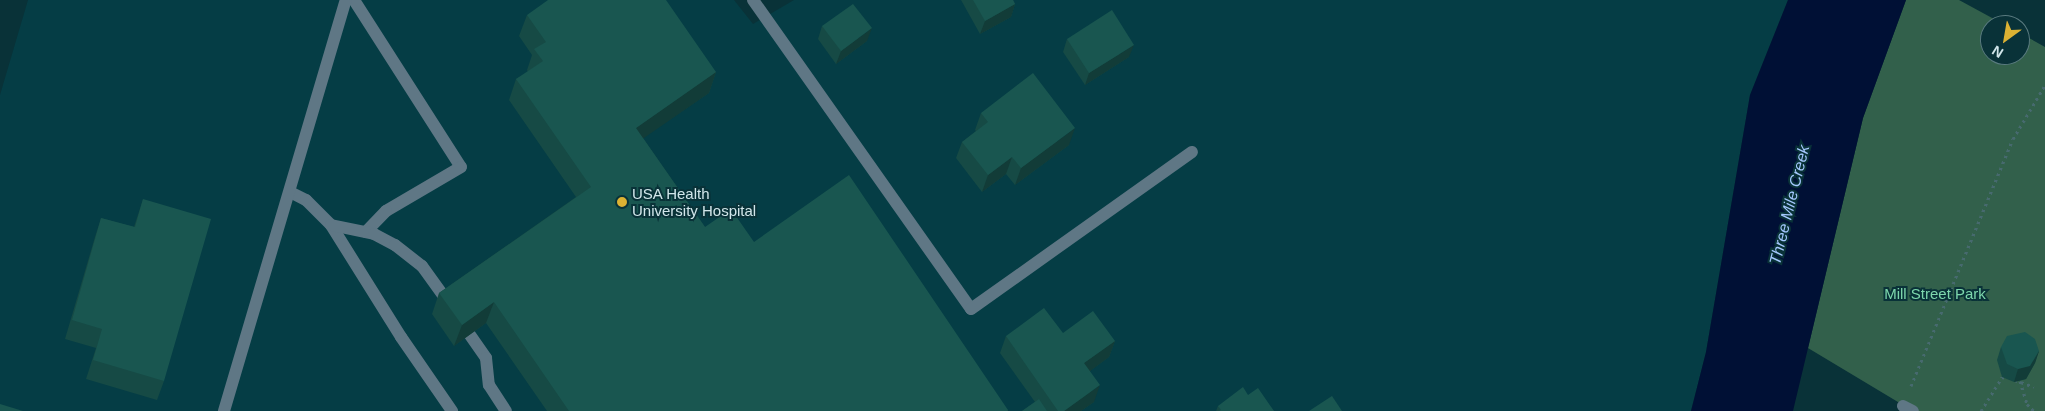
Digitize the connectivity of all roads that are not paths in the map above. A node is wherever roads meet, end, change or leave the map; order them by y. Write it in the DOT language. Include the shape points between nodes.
graph roads {
  1 [pos="346,0"];
  2 [pos="354,0"];
  3 [pos="753,0"];
  4 [pos="1192,152"];
  5 [pos="290,192"];
  6 [pos="331,225"];
  7 [pos="366,232"];
  8 [pos="448,302"];
  9 [pos="470,335"];
  10 [pos="224,411"];
  11 [pos="452,411"];
  12 [pos="506,411"];
  1 -- 5 [label="lane"];
  2 -- 7 [label="lane" via="461,166 386,211"];
  3 -- 4 [label="lane" via="971,309"];
  5 -- 6 [label="lane" via="306,200"];
  5 -- 10 [label="lane"];
  6 -- 7 [label="lane"];
  6 -- 11 [label="lane"];
  7 -- 8 [label="lane" via="395,245 413,258 429,274"];
  9 -- 12 [label="lane" via="486,358 488,385"];
}
